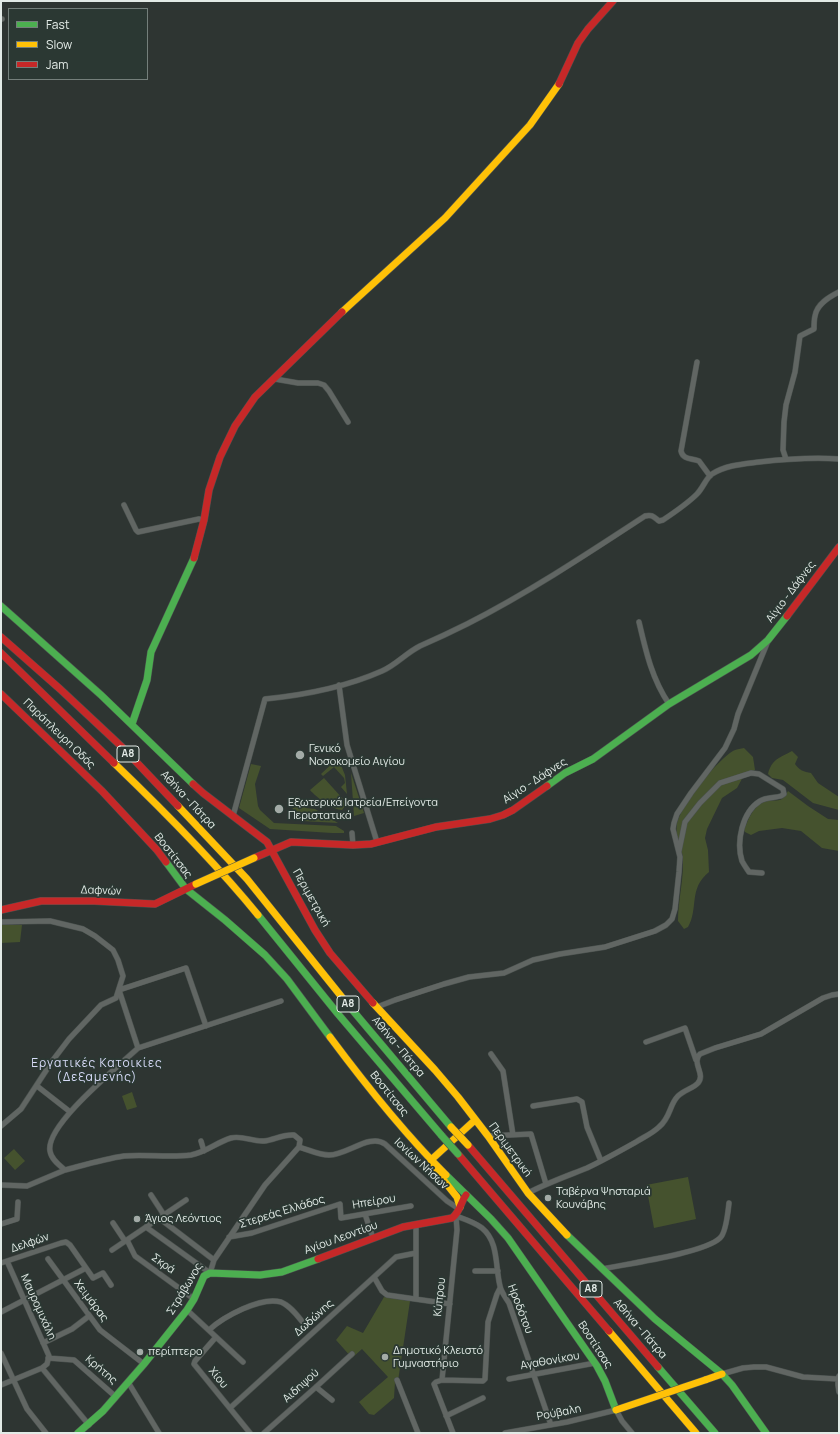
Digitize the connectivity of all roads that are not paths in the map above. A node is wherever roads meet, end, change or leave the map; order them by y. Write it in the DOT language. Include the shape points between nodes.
graph roads {
  1 [pos="613,1"];
  2 [pos="839,292"];
  3 [pos="697,362"];
  4 [pos="275,379"];
  5 [pos="348,422"];
  6 [pos="786,459"];
  7 [pos="839,459"];
  8 [pos="710,476"];
  9 [pos="124,505"];
  10 [pos="204,520"];
  11 [pos="839,548"];
  12 [pos="1,606"];
  13 [pos="639,622"];
  14 [pos="1,637"];
  15 [pos="768,640"];
  16 [pos="1,653"];
  17 [pos="339,685"];
  18 [pos="1,694"];
  19 [pos="669,704"];
  20 [pos="132,724"];
  21 [pos="102,791"];
  22 [pos="233,816"];
  23 [pos="352,833"];
  24 [pos="377,842"];
  25 [pos="353,845"];
  26 [pos="272,849"];
  27 [pos="679,852"];
  28 [pos="762,873"];
  29 [pos="196,884"];
  30 [pos="186,889"];
  31 [pos="1,910"];
  32 [pos="1,922"];
  33 [pos="119,990"];
  34 [pos="839,994"];
  35 [pos="281,1002"];
  36 [pos="377,1008"];
  37 [pos="206,1026"];
  38 [pos="646,1042"];
  39 [pos="138,1048"];
  40 [pos="491,1054"];
  41 [pos="697,1061"];
  42 [pos="37,1086"];
  43 [pos="533,1106"];
  44 [pos="69,1112"];
  45 [pos="475,1120"];
  46 [pos="1,1126"];
  47 [pos="513,1135"];
  48 [pos="488,1136"];
  49 [pos="201,1141"];
  50 [pos="299,1147"];
  51 [pos="204,1151"];
  52 [pos="431,1160"];
  53 [pos="601,1162"];
  54 [pos="65,1170"];
  55 [pos="546,1184"];
  56 [pos="1,1185"];
  57 [pos="528,1193"];
  58 [pos="151,1195"];
  59 [pos="466,1195"];
  60 [pos="186,1200"];
  61 [pos="18,1202"];
  62 [pos="729,1203"];
  63 [pos="340,1204"];
  64 [pos="411,1206"];
  65 [pos="458,1211"];
  66 [pos="365,1214"];
  67 [pos="164,1215"];
  68 [pos="159,1218"];
  69 [pos="113,1223"];
  70 [pos="1,1224"];
  71 [pos="416,1224"];
  72 [pos="146,1227"];
  73 [pos="229,1237"];
  74 [pos="373,1238"];
  75 [pos="126,1240"];
  76 [pos="112,1250"];
  77 [pos="416,1253"];
  78 [pos="48,1259"];
  79 [pos="214,1260"];
  80 [pos="7,1261"];
  81 [pos="1,1263"];
  82 [pos="86,1268"];
  83 [pos="602,1269"];
  84 [pos="475,1271"];
  85 [pos="498,1271"];
  86 [pos="210,1273"];
  87 [pos="374,1277"];
  88 [pos="63,1280"];
  89 [pos="111,1286"];
  90 [pos="500,1288"];
  91 [pos="416,1298"];
  92 [pos="194,1299"];
  93 [pos="24,1300"];
  94 [pos="450,1304"];
  95 [pos="187,1310"];
  96 [pos="1,1312"];
  97 [pos="89,1316"];
  98 [pos="306,1326"];
  99 [pos="209,1330"];
  100 [pos="216,1336"];
  101 [pos="43,1343"];
  102 [pos="1,1353"];
  103 [pos="352,1354"];
  104 [pos="48,1359"];
  105 [pos="243,1362"];
  106 [pos="595,1363"];
  107 [pos="144,1364"];
  108 [pos="42,1368"];
  109 [pos="722,1374"];
  110 [pos="534,1375"];
  111 [pos="839,1378"];
  112 [pos="509,1379"];
  113 [pos="14,1380"];
  114 [pos="397,1380"];
  115 [pos="442,1380"];
  116 [pos="128,1382"];
  117 [pos="1,1385"];
  118 [pos="316,1387"];
  119 [pos="839,1392"];
  120 [pos="116,1397"];
  121 [pos="483,1398"];
  122 [pos="332,1400"];
  123 [pos="230,1408"];
  124 [pos="616,1410"];
  125 [pos="446,1416"];
  126 [pos="89,1425"];
  127 [pos="551,1425"];
  128 [pos="46,1433"];
  129 [pos="78,1433"];
  130 [pos="159,1433"];
  131 [pos="250,1433"];
  132 [pos="264,1433"];
  133 [pos="418,1433"];
  134 [pos="453,1433"];
  135 [pos="505,1433"];
  136 [pos="632,1433"];
  137 [pos="696,1433"];
  138 [pos="715,1433"];
  139 [pos="766,1433"];
  1 -- 4 [label="main road" via="578,43 553,94 497,162 445,218 354,301"];
  2 -- 6 [label="street" via="824,300 815,315 814,329 800,336 784,422 783,450"];
  3 -- 8 [label="street" via="681,450 684,457 699,461"];
  4 -- 5 [label="street" via="324,384"];
  4 -- 10 [label="main road" via="255,397 227,440 209,490"];
  6 -- 7 [label="street"];
  6 -- 8 [label="street" via="737,465"];
  8 -- 17 [label="street" via="698,494 663,520 659,521 649,514 645,516 567,566 484,615 416,648 385,670"];
  9 -- 10 [label="street" via="138,532"];
  10 -- 20 [label="main road" via="194,559 151,652 147,680"];
  11 -- 15 [label="main road, Αίγιο - Δάφνες"];
  12 -- 20 [label="main road, Περιμετρική"];
  13 -- 19 [label="street" via="653,674"];
  14 -- 138 [label="main road, Αθήνα - Πάτρα / Α8, bridge" via="122,747 247,879 348,1004"];
  15 -- 19 [label="main road, Αίγιο - Δάφνες" via="751,655"];
  15 -- 27 [label="street" via="725,748 677,814 673,829"];
  16 -- 137 [label="main road, Α8, bridge" via="163,810 237,889 338,1014"];
  17 -- 22 [label="street" via="298,695 265,699"];
  17 -- 24 [label="street" via="347,745"];
  18 -- 21 [label="main road, Παράπλευρη Οδός"];
  19 -- 24 [label="main road, Αίγιο - Δάφνες" via="593,759 566,773 509,812 494,818 436,827"];
  20 -- 22 [label="main road, Περιμετρική" via="193,784"];
  21 -- 30 [label="main road, Βοστίτσας" via="157,850"];
  22 -- 26 [label="main road, Περιμετρική" via="259,834"];
  23 -- 25 [label="street"];
  24 -- 25 [label="main road, Αίγιο - Δάφνες"];
  25 -- 26 [label="main road, Αίγιο - Δάφνες" via="290,842"];
  26 -- 29 [label="main road, Αίγιο - Δάφνες, bridge"];
  26 -- 36 [label="main road, Περιμετρική" via="302,907 330,953"];
  27 -- 28 [label="street" via="685,822 720,783 751,773 759,774 784,789 781,796 761,800 755,805 742,829 742,861 748,872"];
  27 -- 36 [label="street" via="680,872 672,919 655,931 605,947 533,960 504,973 469,977"];
  29 -- 30 [label="main road, Δαφνών"];
  30 -- 31 [label="main road, Δαφνών" via="163,902 153,904 41,901"];
  30 -- 52 [label="main road, Βοστίτσας" via="254,944 287,979 345,1057"];
  32 -- 33 [label="street" via="50,922 89,932 110,947 117,956 123,976"];
  33 -- 37 [label="street" via="186,968"];
  33 -- 39 [label="street"];
  33 -- 42 [label="street" via="116,998 101,1005 69,1039"];
  34 -- 41 [label="street" via="823,998 756,1036 702,1053"];
  35 -- 37 [label="street"];
  36 -- 45 [label="main road, Περιμετρική" via="435,1070"];
  37 -- 39 [label="street"];
  38 -- 41 [label="street" via="685,1028"];
  39 -- 44 [label="street"];
  40 -- 47 [label="street" via="503,1071"];
  41 -- 53 [label="street" via="700,1081 676,1098 660,1126"];
  42 -- 44 [label="street"];
  42 -- 46 [label="street" via="21,1109"];
  43 -- 53 [label="street" via="577,1100 582,1102 587,1126"];
  44 -- 54 [label="street" via="54,1133 49,1146 52,1157"];
  45 -- 48 [label="main road, Περιμετρική"];
  45 -- 52 [label="main road"];
  47 -- 48 [label="street"];
  47 -- 55 [label="street" via="531,1134"];
  48 -- 57 [label="main road, Περιμετρική"];
  49 -- 51 [label="street"];
  50 -- 51 [label="street" via="300,1140 294,1135 262,1141 237,1137"];
  50 -- 65 [label="street, Ιονίων Νήσων" via="318,1154 330,1155 369,1142 380,1141"];
  50 -- 73 [label="street, Στράβωνος" via="265,1185"];
  51 -- 54 [label="street" via="174,1157 125,1156"];
  52 -- 59 [label="main road, Βοστίτσας"];
  52 -- 65 [label="main road" via="457,1197"];
  53 -- 55 [label="street"];
  54 -- 56 [label="street" via="27,1186"];
  55 -- 57 [label="street"];
  57 -- 83 [label="main road, Περιμετρική"];
  58 -- 67 [label="street"];
  59 -- 65 [label="main road"];
  59 -- 106 [label="main road, Βοστίτσας" via="508,1238"];
  60 -- 67 [label="street"];
  61 -- 70 [label="street" via="17,1219"];
  62 -- 83 [label="street" via="723,1234 715,1242 661,1258"];
  63 -- 66 [label="street, Ηπείρου" via="341,1218"];
  63 -- 73 [label="street, Στερεάς Ελλάδος" via="252,1233"];
  64 -- 66 [label="street, Ηπείρου"];
  65 -- 71 [label="main road, Αγίου Λεοντίου" via="451,1219"];
  65 -- 85 [label="street, Ηροδότου" via="489,1236 495,1248"];
  65 -- 94 [label="street, Κύπρου"];
  66 -- 74 [label="street"];
  67 -- 68 [label="street"];
  68 -- 72 [label="street"];
  68 -- 79 [label="street"];
  69 -- 75 [label="street, Σκρά"];
  71 -- 74 [label="main road, Αγίου Λεοντίου"];
  71 -- 77 [label="street"];
  72 -- 75 [label="street"];
  72 -- 86 [label="street"];
  73 -- 79 [label="street, Στράβωνος"];
  74 -- 86 [label="main road, Αγίου Λεοντίου" via="282,1272 260,1275"];
  75 -- 76 [label="street"];
  75 -- 92 [label="street, Σκρά" via="134,1256"];
  77 -- 87 [label="street, Δωδώνης" via="396,1257"];
  77 -- 91 [label="street"];
  78 -- 88 [label="street, Χειμάρας"];
  79 -- 86 [label="street, Στράβωνος"];
  80 -- 81 [label="street, Δελφών"];
  80 -- 82 [label="street, Δελφών" via="66,1242"];
  80 -- 93 [label="street, Μαυρομιχάλη"];
  82 -- 88 [label="street"];
  82 -- 89 [label="street" via="93,1278 102,1272"];
  83 -- 109 [label="main road, Περιμετρική" via="655,1319"];
  84 -- 85 [label="street"];
  85 -- 90 [label="street, Ηροδότου"];
  86 -- 92 [label="main road, Στράβωνος" via="203,1278"];
  87 -- 91 [label="street" via="383,1293 387,1295"];
  87 -- 123 [label="street, Δωδώνης"];
  88 -- 93 [label="street"];
  88 -- 97 [label="street, Χειμάρας"];
  90 -- 110 [label="street, Ηροδότου" via="509,1303"];
  90 -- 115 [label="street" via="489,1319 486,1378 483,1381"];
  91 -- 94 [label="street"];
  92 -- 95 [label="main road, Στράβωνος"];
  93 -- 96 [label="street"];
  93 -- 101 [label="street, Μαυρομιχάλη"];
  94 -- 115 [label="street, Κύπρου"];
  95 -- 99 [label="street"];
  95 -- 107 [label="main road, Στράβωνος"];
  97 -- 101 [label="street" via="72,1329"];
  97 -- 107 [label="street, Χειμάρας" via="100,1330"];
  98 -- 99 [label="street" via="286,1306 280,1302 270,1301 234,1313"];
  99 -- 100 [label="street"];
  100 -- 105 [label="street"];
  100 -- 123 [label="street, Χίου" via="194,1364"];
  101 -- 104 [label="street, Μαυρομιχάλη"];
  102 -- 113 [label="street"];
  103 -- 118 [label="street, Αιδηψού"];
  104 -- 108 [label="street"];
  104 -- 120 [label="street, Κρήτης" via="74,1360"];
  106 -- 110 [label="street, Αγαθονίκου"];
  106 -- 124 [label="main road, Βοστίτσας"];
  107 -- 116 [label="main road, Στράβωνος"];
  108 -- 113 [label="street"];
  108 -- 126 [label="street"];
  109 -- 111 [label="street" via="743,1368 766,1367 803,1377"];
  109 -- 124 [label="main road, bridge"];
  109 -- 139 [label="main road, Περιμετρική"];
  110 -- 112 [label="street, Αγαθονίκου"];
  110 -- 127 [label="street, Ηροδότου"];
  111 -- 119 [label="street"];
  113 -- 117 [label="street"];
  113 -- 128 [label="street" via="27,1408"];
  114 -- 133 [label="street"];
  115 -- 125 [label="street" via="434,1384"];
  116 -- 120 [label="main road, Στράβωνος"];
  116 -- 130 [label="street"];
  118 -- 122 [label="street"];
  118 -- 132 [label="street, Αιδηψού"];
  120 -- 126 [label="main road, Στράβωνος"];
  121 -- 125 [label="street"];
  123 -- 131 [label="street, Χίου"];
  124 -- 127 [label="street, Ρούβαλη"];
  124 -- 136 [label="street, Βοστίτσας"];
  125 -- 134 [label="street"];
  126 -- 129 [label="main road, Στράβωνος"];
  127 -- 135 [label="street, Ρούβαλη"];
}
